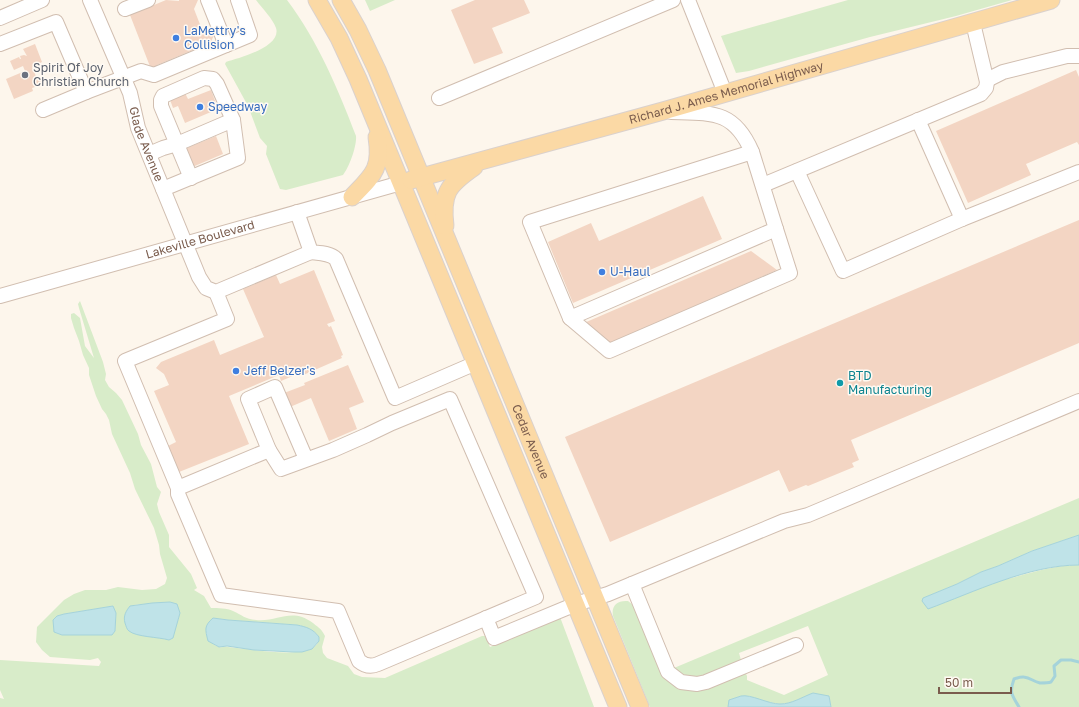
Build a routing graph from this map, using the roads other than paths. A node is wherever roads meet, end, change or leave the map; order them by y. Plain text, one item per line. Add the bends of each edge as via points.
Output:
1 (42, 0) edge
2 (90, 0) edge
3 (148, 0) edge
4 (208, 0) edge
5 (238, 0) edge
6 (317, 0) edge
7 (341, 0) edge
8 (673, 0) edge
9 (688, 0) edge
10 (1051, 0) edge
11 (125, 10) dead end
12 (0, 18) edge
13 (973, 22) junction
14 (0, 44) edge
15 (226, 45) junction
16 (1079, 56) edge
17 (123, 77) junction
18 (987, 80) junction
19 (86, 92) junction
20 (725, 93) junction
21 (439, 98) dead end
22 (43, 110) dead end
23 (663, 111) junction
24 (375, 118) junction
25 (233, 120) junction
26 (918, 120) junction
27 (177, 144) junction
28 (752, 152) junction
29 (149, 154) junction
30 (483, 160) junction
31 (797, 171) junction
32 (1079, 172) edge
33 (421, 177) junction
34 (191, 178) junction
35 (401, 183) junction
36 (763, 185) junction
37 (163, 189) junction
38 (352, 197) junction
39 (297, 212) junction
40 (962, 220) junction
41 (776, 229) junction
42 (447, 240) junction
43 (185, 244) junction
44 (311, 252) junction
45 (216, 292) junction
46 (0, 296) edge
47 (570, 318) junction
48 (476, 363) junction
49 (395, 398) junction
50 (1079, 401) edge
51 (404, 418) junction
52 (269, 450) junction
53 (306, 459) junction
54 (178, 488) junction
55 (632, 584) junction
56 (594, 598) junction
57 (576, 604) junction
58 (486, 618) junction
59 (796, 645) dead end
60 (618, 707) edge
61 (640, 707) edge

1 - 12 street
2 - 17 street, Glade Avenue
3 - 11 street
4 - 15 street
5 - 15 street via 250,35
6 - 24 main road via 351,62
7 - 33 main road, Cedar Avenue via 377,70
8 - 21 street
9 - 20 street
10 - 13 main road, Richard J. Ames Memorial Highway
13 - 18 street
13 - 20 main road, Richard J. Ames Memorial Highway
14 - 19 street via 56,22
15 - 17 street via 154,75 141,70
16 - 18 street via 1067,56 1003,72
17 - 19 street
17 - 29 street, Glade Avenue via 138,128
18 - 26 street via 986,88 981,94
19 - 22 street
20 - 23 main road, Richard J. Ames Memorial Highway
23 - 28 street via 702,112 730,121 739,129
23 - 30 main road, Richard J. Ames Memorial Highway
24 - 35 main road, Cedar Avenue
24 - 38 main road via 380,152 376,170
25 - 27 street
25 - 27 street via 212,78 204,78 172,91 163,96 160,103
25 - 34 street via 238,158
26 - 31 street
26 - 40 street
27 - 29 street
27 - 34 street
28 - 36 street
28 - 47 street via 530,222
29 - 37 street, Glade Avenue
30 - 33 main road, Richard J. Ames Memorial Highway
30 - 42 main road via 454,182 448,190 443,211
31 - 36 street
31 - 40 street via 843,272
32 - 40 street
33 - 35 main road, Richard J. Ames Memorial Highway
33 - 42 main road, Cedar Avenue
34 - 37 street
35 - 38 street, Lakeville Boulevard
35 - 48 main road, Cedar Avenue
36 - 41 street
37 - 43 street, Glade Avenue
38 - 39 street, Lakeville Boulevard
39 - 43 street, Lakeville Boulevard
39 - 44 street
41 - 47 street
41 - 47 street via 790,273 609,351
42 - 56 main road, Cedar Avenue
43 - 45 street, Glade Avenue via 201,282 206,288
43 - 46 street, Lakeville Boulevard
44 - 45 street
44 - 49 street via 329,254 336,259
45 - 54 street via 227,318 125,361
48 - 49 street
48 - 57 main road, Cedar Avenue
49 - 51 street
50 - 55 street via 808,515 784,521
51 - 53 street
51 - 58 street via 450,399 536,597
52 - 53 street via 281,469
52 - 53 street via 248,399 275,387
52 - 54 street
54 - 58 street via 178,494 221,595 338,611 362,664 378,664
55 - 56 street
55 - 59 street via 668,672 681,682 706,682
56 - 57 street
56 - 61 main road, Cedar Avenue
57 - 58 street via 494,638
57 - 60 main road, Cedar Avenue

